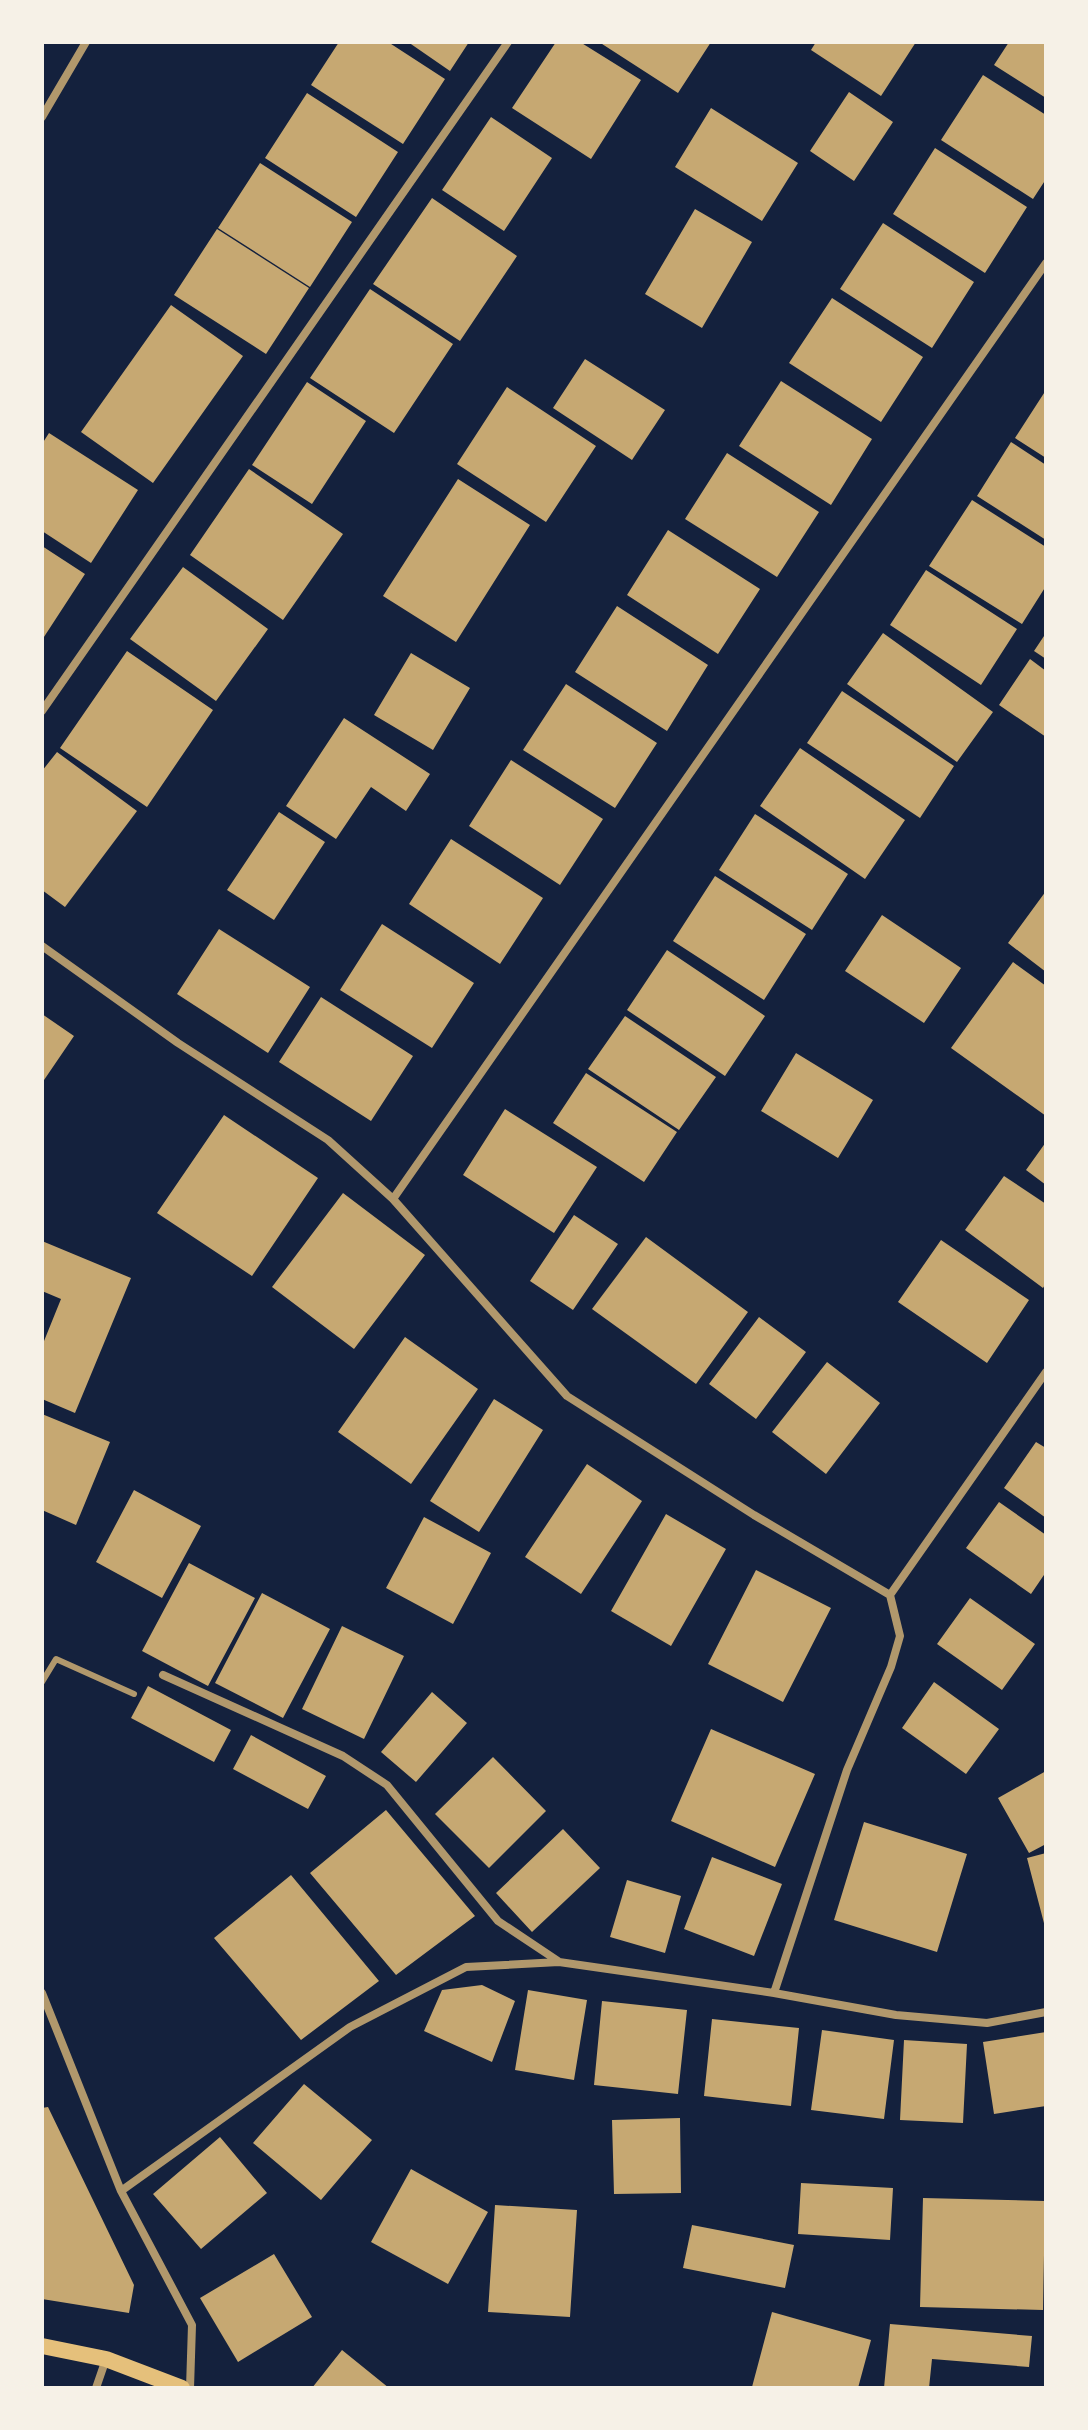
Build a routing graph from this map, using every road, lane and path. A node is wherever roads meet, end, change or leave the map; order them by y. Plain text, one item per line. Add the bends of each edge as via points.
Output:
1 (86, 42) edge
2 (508, 42) edge
3 (42, 117) edge
4 (1046, 263) edge
5 (42, 711) edge
6 (42, 946) edge
7 (393, 1199) junction
8 (1046, 1372) edge
9 (890, 1595) junction
10 (163, 1675) dead end
11 (42, 1682) edge
12 (134, 1694) dead end
13 (559, 1962) junction
14 (42, 1993) edge
15 (774, 1993) junction
16 (1046, 2012) edge
17 (121, 2191) junction
18 (42, 2346) edge
19 (106, 2359) junction
20 (96, 2388) edge
21 (182, 2388) edge
22 (190, 2388) edge

1 - 3 street
2 - 5 street
4 - 7 street
6 - 7 street via 328,1140
7 - 9 street via 567,1396
8 - 9 street
9 - 15 street via 900,1636 891,1667 847,1770
10 - 13 street via 343,1756 387,1785 498,1921
11 - 12 lane via 56,1659
13 - 15 street
13 - 17 street via 466,1967 350,2027
14 - 17 street
15 - 16 street via 896,2015 987,2023
17 - 22 street via 192,2325
18 - 19 main road
19 - 20 street
19 - 21 main road

